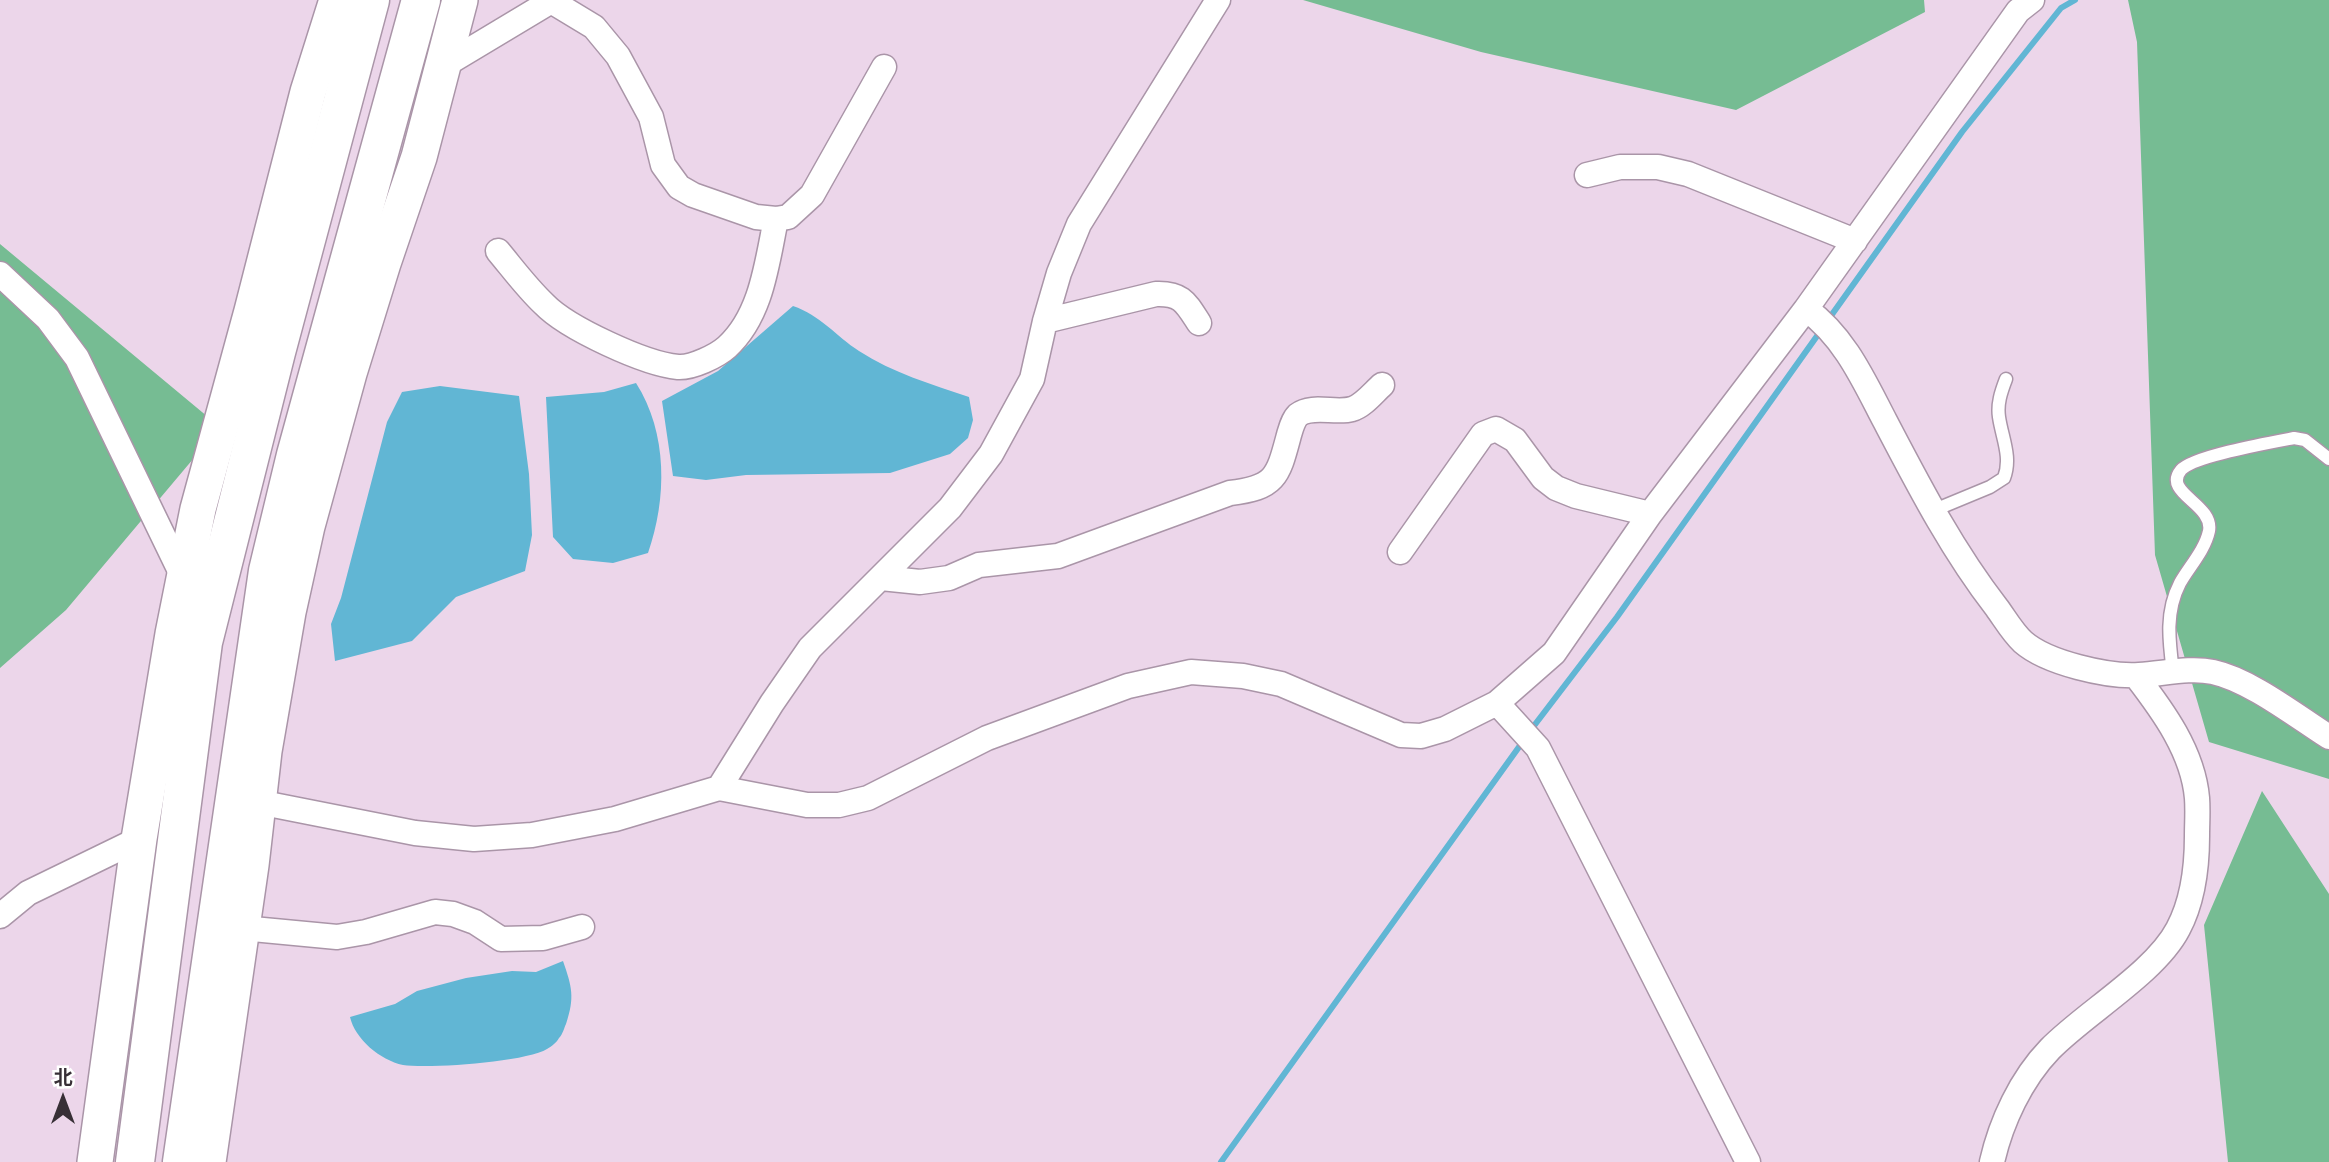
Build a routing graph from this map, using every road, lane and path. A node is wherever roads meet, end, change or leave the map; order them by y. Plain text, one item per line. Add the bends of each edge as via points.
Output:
1 (337, 0) edge
2 (370, 0) edge
3 (421, 0) edge
4 (460, 0) edge
5 (1218, 0) edge
6 (2032, 0) edge
7 (552, 1) edge
8 (443, 66) junction
9 (884, 67) dead end
10 (1587, 175) dead end
11 (776, 219) junction
12 (1855, 241) junction
13 (498, 251) dead end
14 (0, 274) edge
15 (1811, 313) junction
16 (1045, 321) junction
17 (1199, 323) dead end
18 (2006, 379) dead end
19 (1382, 385) dead end
20 (2329, 459) edge
21 (1931, 511) junction
22 (1650, 514) junction
23 (1400, 552) dead end
24 (881, 578) junction
25 (184, 579) junction
26 (2173, 672) junction
27 (2136, 676) junction
28 (1505, 711) junction
29 (2329, 737) edge
30 (719, 788) junction
31 (258, 802) junction
32 (139, 839) junction
33 (0, 916) edge
34 (582, 927) dead end
35 (242, 928) junction
36 (95, 1162) edge
37 (135, 1162) edge
38 (182, 1162) edge
39 (208, 1162) edge
40 (1748, 1162) edge
41 (1992, 1162) edge

1 - 25 street via 308,92 198,509
2 - 37 highway via 203,642
3 - 38 highway via 268,571
4 - 8 street
5 - 16 street via 1079,224
6 - 12 street via 2018,11
7 - 8 street
7 - 11 street via 594,27 618,56 651,117 663,165 679,187 756,217
8 - 31 street via 307,526 288,612
9 - 11 street via 812,195 788,217
10 - 12 street via 1620,167 1658,167 1688,174
11 - 13 street via 761,291 744,325 727,347 681,367 589,336 545,306
12 - 15 street
14 - 25 street via 48,319 78,358
15 - 21 street via 1838,338 1863,378
15 - 22 street
16 - 17 street via 1169,293 1180,298
16 - 24 street via 1032,379 991,454 950,508
18 - 21 lane via 1999,401 2008,460 2004,478
19 - 24 street via 1353,409 1297,416 1273,480 1252,491 1230,493 1058,556 979,565 949,578 920,582
20 - 26 lane via 2305,440 2294,438 2183,467 2177,484 2209,519 2209,530 2179,585 2169,615
21 - 27 street via 2023,642 2053,659
22 - 23 street via 1556,488 1515,440 1496,429 1483,434
22 - 28 street via 1554,653
24 - 30 street via 810,648
25 - 32 street
26 - 27 street
26 - 29 street via 2210,671 2227,676
27 - 41 street via 2175,731 2197,797 2197,858 2188,904 2177,931 2152,961 2050,1049 2026,1077
28 - 30 street via 1421,736 1401,735 1281,684 1191,672 1128,686 987,738 868,798 839,805 807,805
28 - 40 street via 1538,748
30 - 31 street via 615,819 533,835 474,839 415,833
31 - 35 street
32 - 33 street via 27,893
32 - 36 street
34 - 35 street via 542,938 500,939 475,922 435,912 337,937
35 - 39 street

